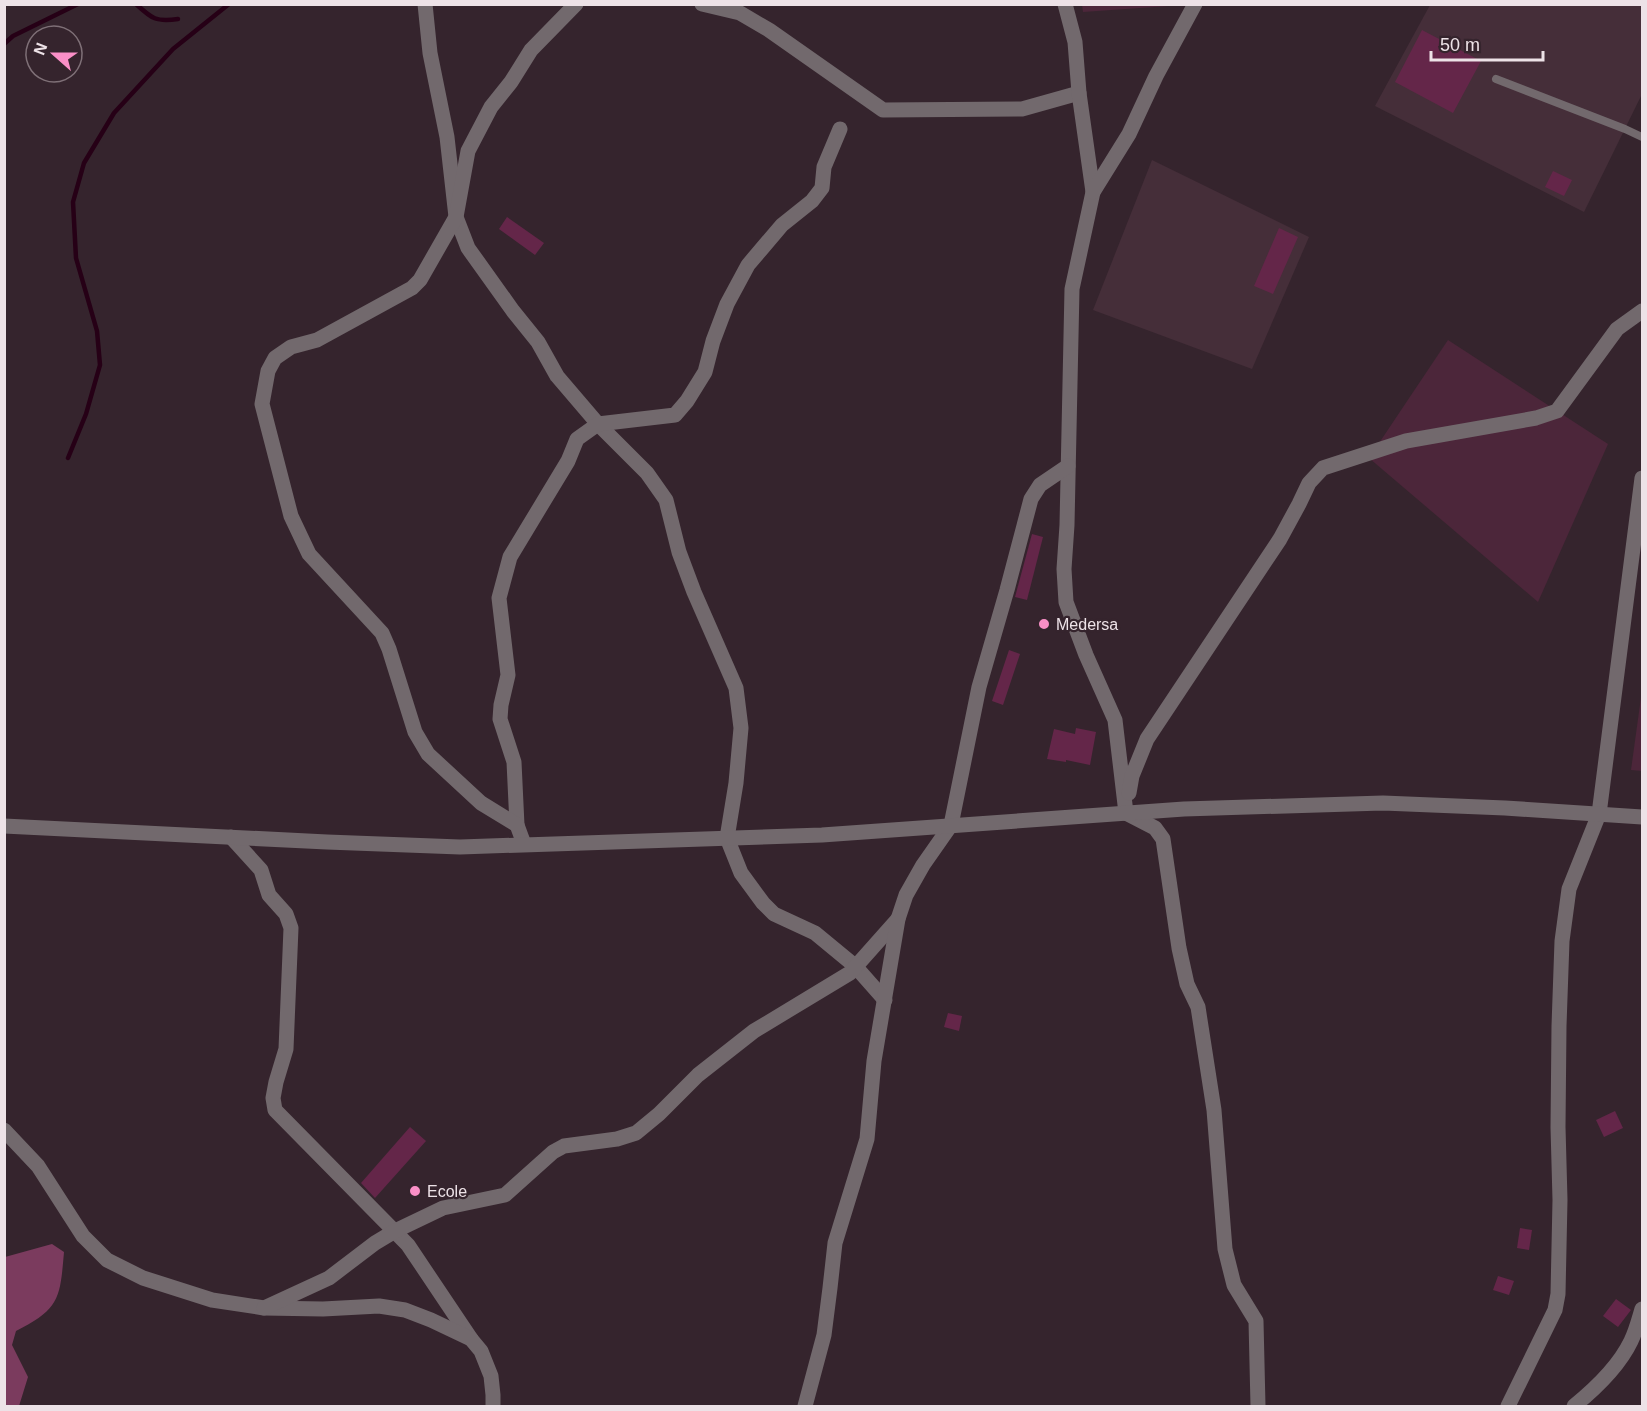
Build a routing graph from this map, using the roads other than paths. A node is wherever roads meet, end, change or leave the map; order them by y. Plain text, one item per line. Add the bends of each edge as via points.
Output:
1 (425, 4) edge
2 (576, 4) edge
3 (702, 4) edge
4 (1065, 4) edge
5 (1195, 4) edge
6 (1496, 79) dead end
7 (1079, 93) junction
8 (840, 129) dead end
9 (1642, 137) edge
10 (1093, 192) junction
11 (456, 217) junction
12 (1642, 311) edge
13 (598, 424) junction
14 (1068, 466) junction
15 (1642, 478) edge
16 (1126, 813) junction
17 (1599, 814) junction
18 (1642, 817) edge
19 (518, 825) junction
20 (951, 825) junction
21 (4, 826) edge
22 (231, 837) junction
23 (727, 838) junction
24 (524, 844) junction
25 (898, 919) junction
26 (855, 966) junction
27 (885, 1000) junction
28 (4, 1130) edge
29 (395, 1231) junction
30 (264, 1308) junction
31 (1642, 1309) edge
32 (471, 1339) junction
33 (493, 1407) edge
34 (805, 1407) edge
35 (1258, 1407) edge
36 (1508, 1407) edge
37 (1574, 1407) edge

1 - 11 street
2 - 11 street via 531,50 491,107 468,151
3 - 7 street via 740,13 883,110 1022,109
4 - 7 street via 1075,42
5 - 10 street via 1129,134
6 - 9 lane
7 - 10 street
8 - 13 street via 824,166 822,188 782,225 748,265 727,304 705,372 675,415
10 - 14 street via 1072,289
11 - 13 street via 468,248 538,342 557,376
11 - 19 street via 412,288 317,340 291,346 275,358 267,371 262,404 291,516 309,554 382,633 415,732 428,754 481,803
12 - 16 street via 1617,329 1557,411 1406,441 1323,468 1309,483 1280,538 1147,739 1132,776
13 - 19 street via 577,439 568,461 510,557 499,598 508,675 500,719 514,762
13 - 23 street via 647,473 666,500 679,552 736,688 741,728
14 - 16 street via 1066,602 1115,720
14 - 20 street via 1041,484 1030,499 979,687
15 - 17 street
16 - 17 street via 1383,803
16 - 20 street
16 - 35 street via 1155,828 1163,839 1179,948 1187,984 1198,1007 1214,1110 1225,1249 1234,1285 1256,1321
17 - 18 street
17 - 36 street via 1569,889 1562,941 1555,1310
19 - 24 street
20 - 23 street
20 - 25 street via 906,895
21 - 22 street
22 - 24 street via 460,847
22 - 29 street via 261,870 269,895 286,915 291,928 286,1049 274,1090 275,1110
23 - 24 street
23 - 26 street via 741,873 763,903 774,914 815,933
25 - 26 street
25 - 27 street
26 - 27 street
26 - 29 street via 850,973 754,1031 698,1075 636,1133 564,1146 505,1195 443,1208
27 - 34 street via 874,1061 867,1139 835,1243 824,1335
28 - 30 street via 38,1166 83,1236 107,1260 143,1278 202,1297
29 - 30 street via 328,1278
29 - 32 street
30 - 32 street via 379,1306 405,1310
31 - 37 street via 1631,1342 1616,1365
32 - 33 street via 481,1351 491,1376

